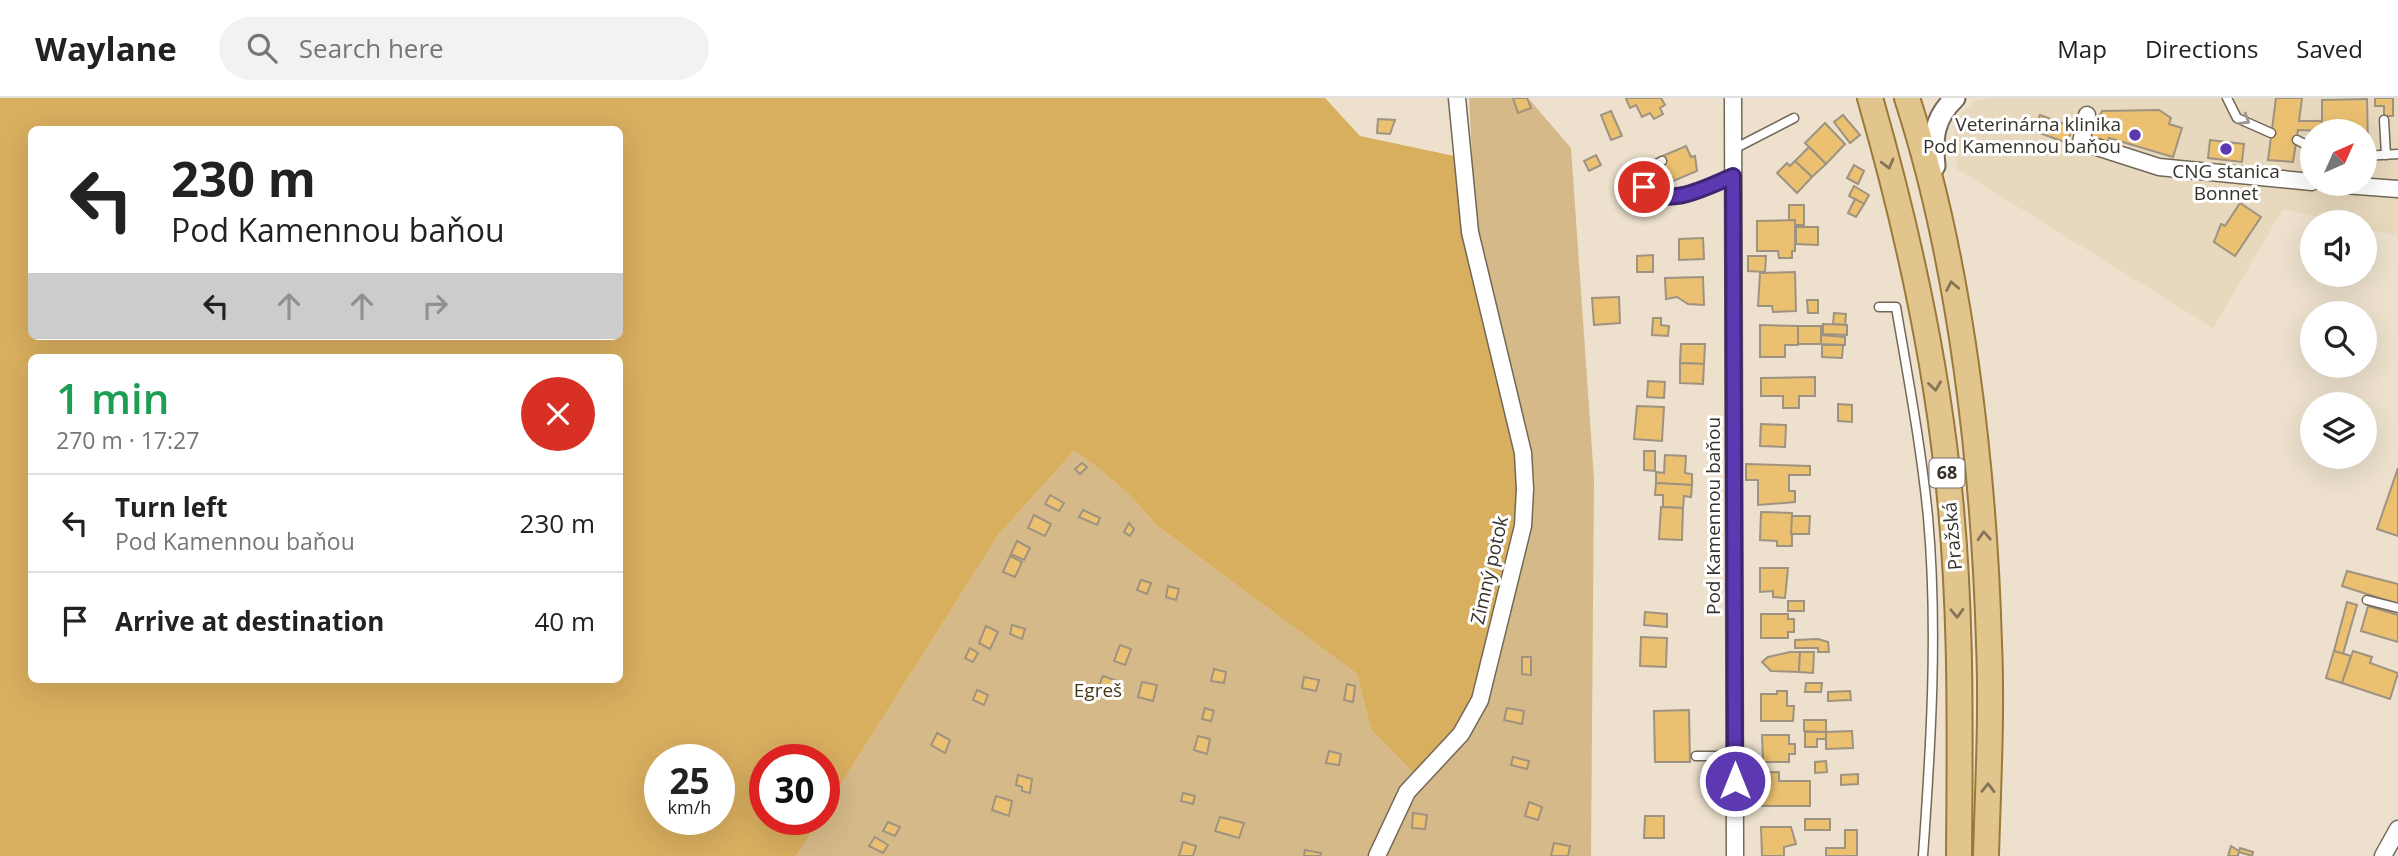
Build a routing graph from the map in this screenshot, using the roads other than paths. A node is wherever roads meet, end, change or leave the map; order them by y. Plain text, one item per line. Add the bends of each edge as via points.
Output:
1 (1457, 98) edge
2 (1733, 98) edge
3 (1870, 98) edge
4 (1907, 98) edge
5 (1955, 98) edge
6 (2227, 98) edge
7 (2087, 115) dead end
8 (1794, 118) dead end
9 (2384, 120) dead end
10 (2271, 133) dead end
11 (2297, 140) dead end
12 (2300, 142) edge
13 (1732, 150) junction
14 (2398, 154) edge
15 (2377, 155) edge
16 (2386, 155) junction
17 (1662, 161) dead end
18 (1733, 176) junction
19 (2300, 181) edge
20 (2377, 187) edge
21 (2398, 189) edge
22 (1942, 233) junction
23 (1879, 307) dead end
24 (2367, 600) dead end
25 (2398, 608) edge
26 (1696, 756) dead end
27 (1735, 756) junction
28 (2398, 829) edge
29 (1377, 856) edge
30 (1735, 856) edge
31 (1923, 856) edge
32 (1959, 856) edge
33 (1986, 856) edge
34 (2384, 856) edge

1 - 29 street, Zimný potok via 1469,232 1523,453 1523,526 1480,701 1461,734 1407,792
2 - 13 street, Pod Kamennou baňou
3 -> 32 main road, Pražská / 68 via 1931,354 1947,471 1956,578
4 - 22 main road, Pražská / 68
5 - 22 street via 1939,118 1933,142
6 -> 10 lane via 2237,118
7 - 19 street via 2081,142 2159,167
8 - 13 lane
9 - 16 lane
11 - 12 lane
13 - 18 street, Pod Kamennou baňou
14 - 16 lane
15 - 16 lane
17 - 18 lane via 1647,169 1643,177 1650,193 1662,196 1681,195
18 - 27 street, Pod Kamennou baňou
20 - 21 street
33 -> 22 main road, Pražská / 68 via 1990,645 1982,512
23 - 31 lane via 1896,307 1928,517 1933,611
24 - 25 lane
26 - 27 lane
27 - 30 street, Pod Kamennou baňou
28 - 34 street

